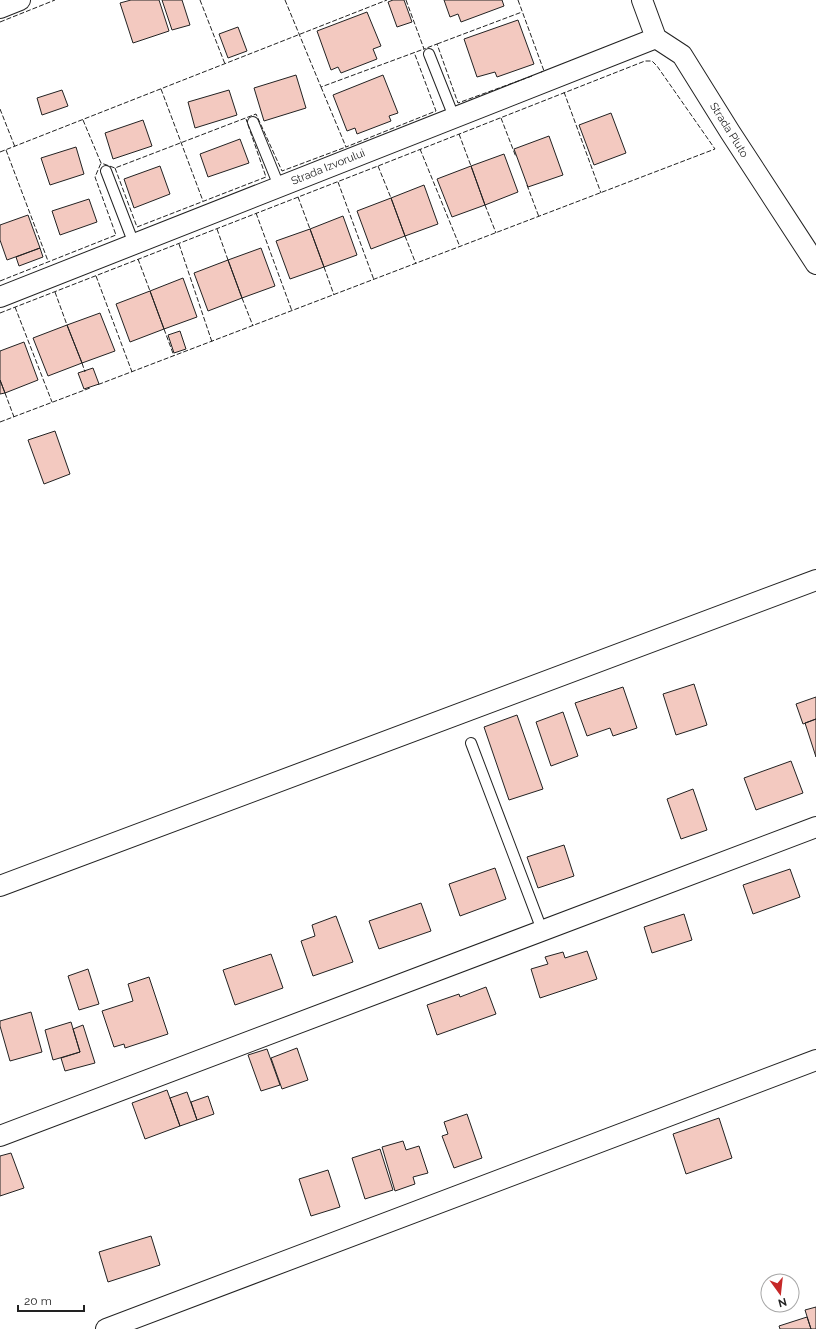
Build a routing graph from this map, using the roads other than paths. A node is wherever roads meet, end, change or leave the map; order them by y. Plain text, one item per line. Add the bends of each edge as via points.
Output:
1 (20, 0) edge
2 (642, 0) edge
3 (0, 8) edge
4 (656, 38) junction
5 (429, 54) dead end
6 (454, 117) junction
7 (253, 122) dead end
8 (106, 171) dead end
9 (279, 186) junction
10 (134, 244) junction
11 (816, 264) edge
12 (0, 297) edge
13 (816, 580) edge
14 (471, 743) dead end
15 (816, 827) edge
16 (0, 886) edge
17 (542, 930) junction
18 (816, 1060) edge
19 (0, 1136) edge
20 (106, 1329) edge

1 - 3 street
2 - 4 street
4 - 6 street, Strada Izvorului
4 - 11 street, Strada Pluto via 682,55
5 - 6 lane
6 - 9 street, Strada Izvorului
7 - 9 lane
8 - 10 lane
9 - 10 street, Strada Izvorului
10 - 12 street, Strada Izvorului
13 - 16 street
14 - 17 lane
15 - 17 street
17 - 19 street
18 - 20 street

